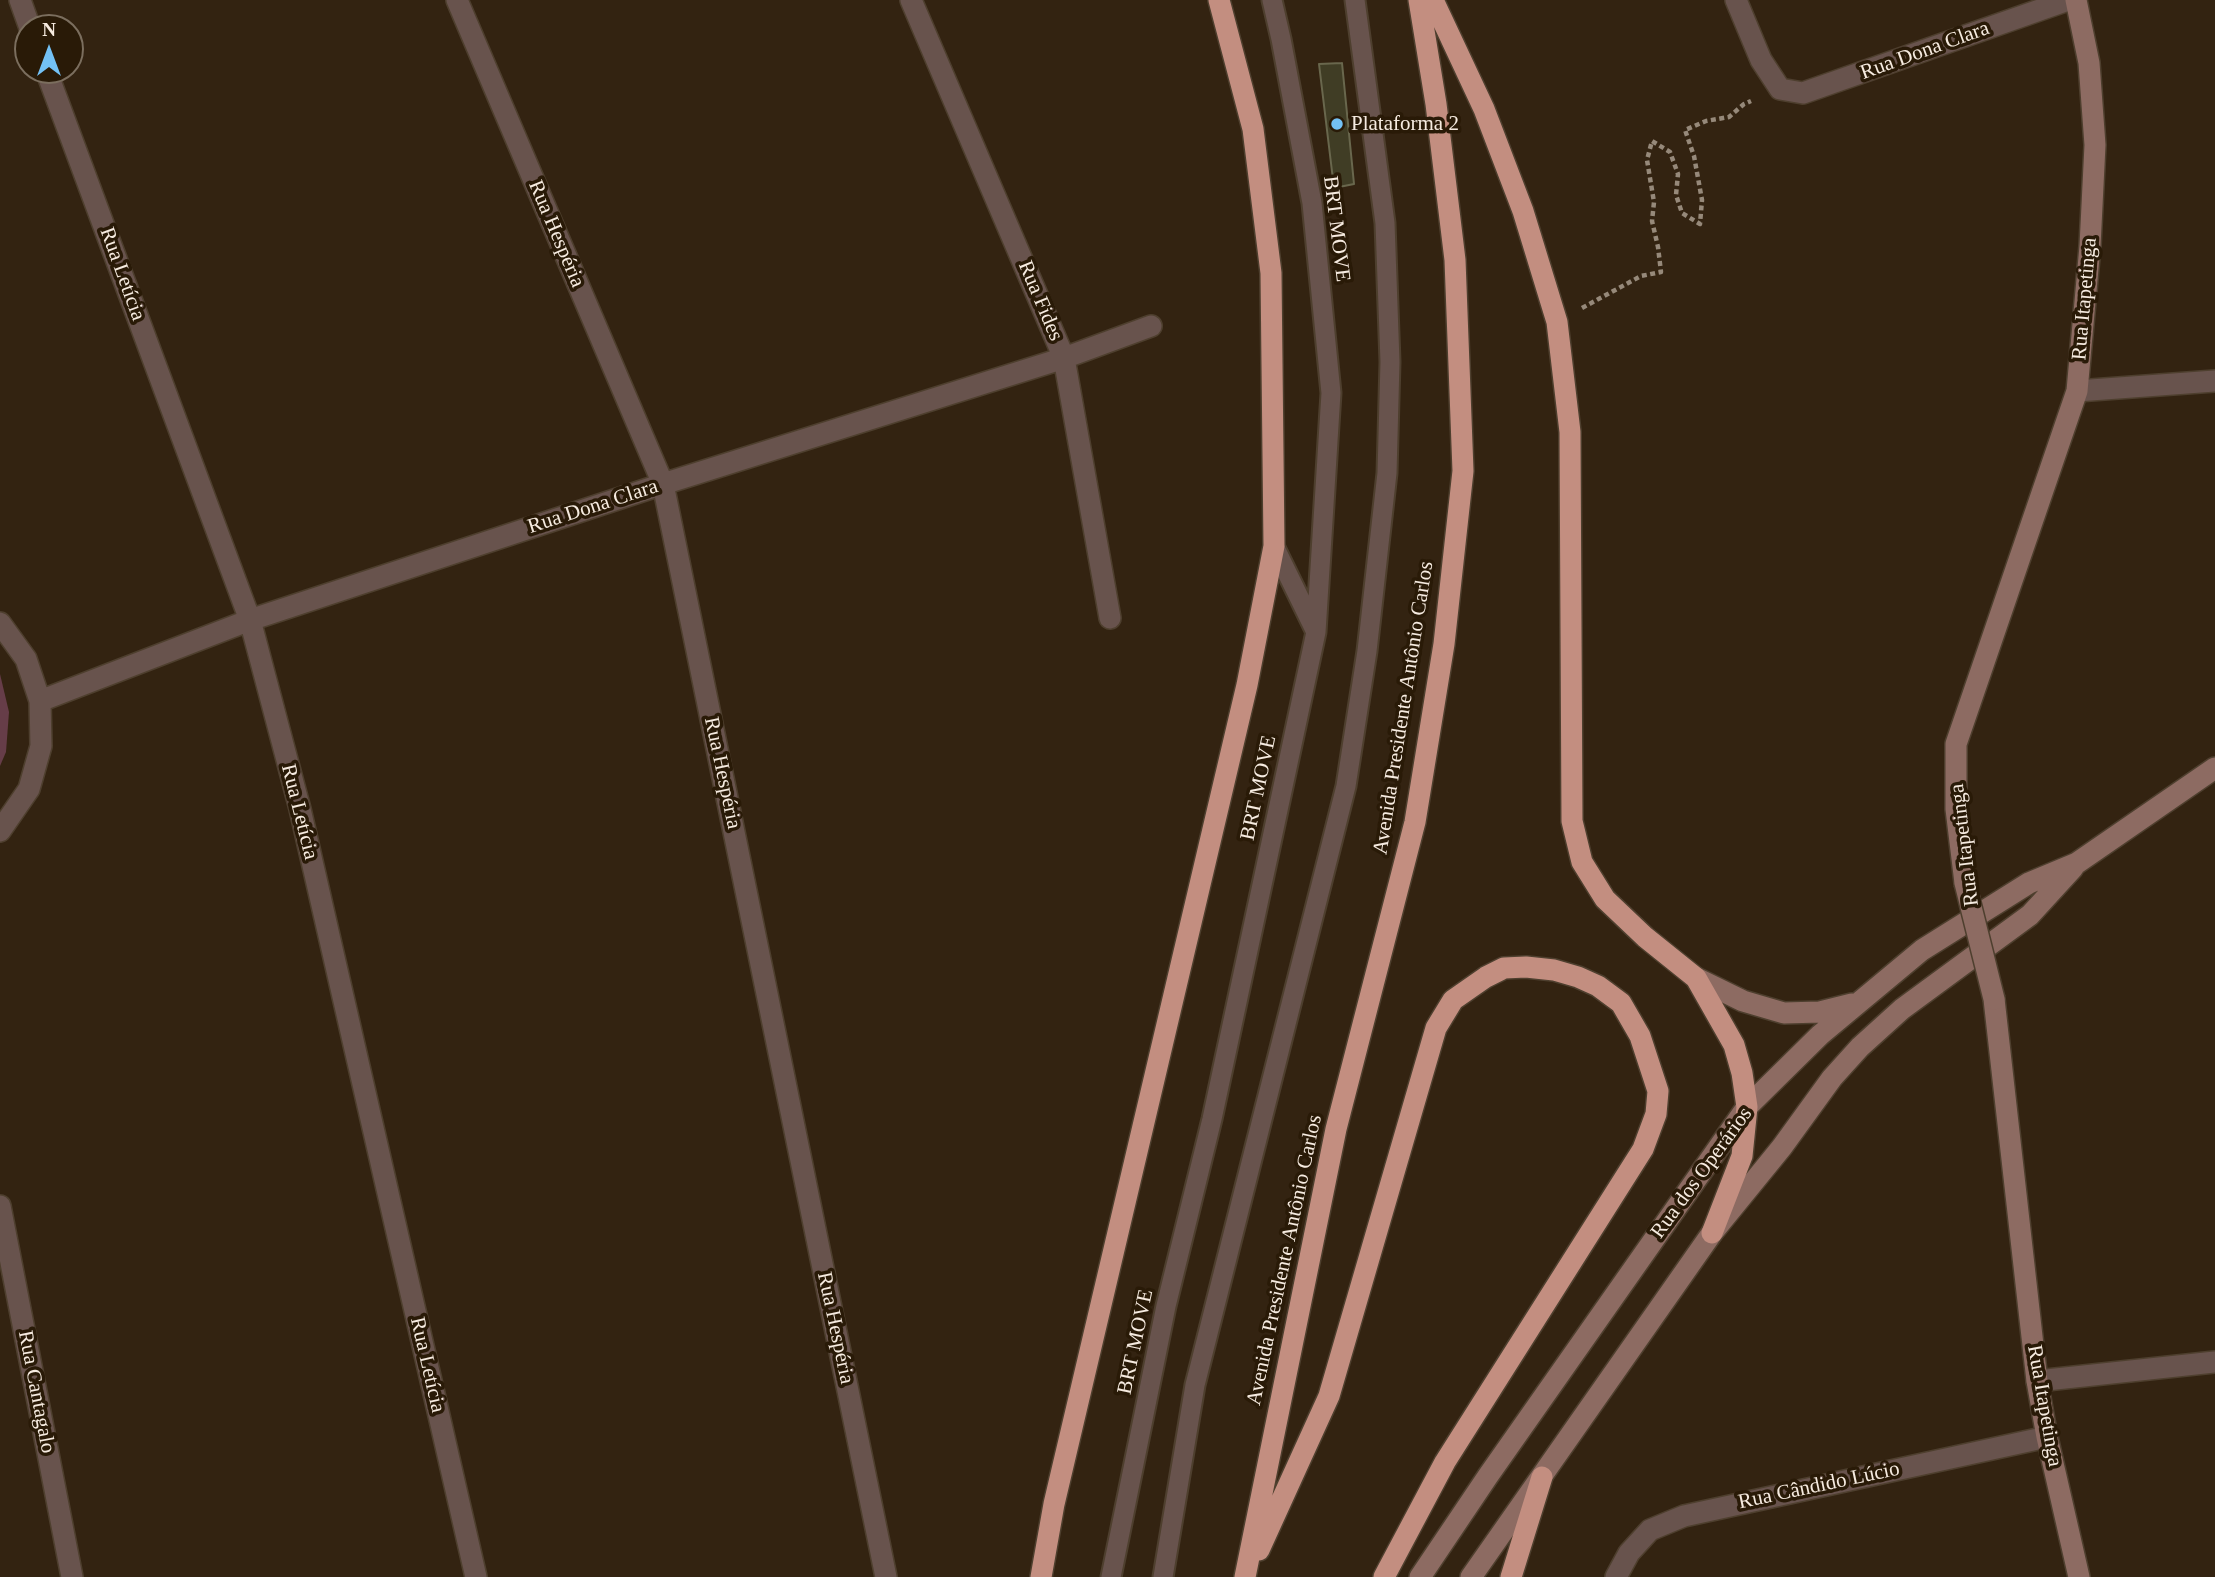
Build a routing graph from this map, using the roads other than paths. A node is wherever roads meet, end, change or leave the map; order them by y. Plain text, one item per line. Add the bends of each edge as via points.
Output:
1 (457, 0) edge
2 (911, 0) edge
3 (1219, 0) edge
4 (1272, 0) edge
5 (1355, 0) edge
6 (1419, 0) edge
7 (1433, 0) edge
8 (1736, 0) edge
9 (2068, 0) edge
10 (2076, 0) edge
11 (51, 84) edge
12 (1151, 326) dead end
13 (1064, 358) junction
14 (2215, 381) edge
15 (2077, 391) junction
16 (663, 484) junction
17 (1274, 546) junction
18 (1110, 618) dead end
19 (250, 620) junction
20 (0, 623) edge
21 (1316, 632) junction
22 (40, 701) junction
23 (2215, 768) edge
24 (0, 831) edge
25 (2077, 863) junction
26 (1696, 978) junction
27 (1857, 1002) junction
28 (1747, 1107) junction
29 (0, 1206) edge
30 (1712, 1233) junction
31 (2215, 1362) edge
32 (2037, 1381) junction
33 (2047, 1437) junction
34 (1542, 1477) junction
35 (72, 1577) edge
36 (476, 1577) edge
37 (886, 1577) edge
38 (1041, 1577) edge
39 (1111, 1577) edge
40 (1163, 1577) edge
41 (1246, 1577) edge
42 (1384, 1577) edge
43 (1420, 1577) edge
44 (1471, 1577) edge
45 (1511, 1577) edge
46 (1616, 1577) edge
47 (2079, 1577) edge

1 - 16 street, Rua Hespéria
2 - 13 street, Rua Fides
3 - 17 highway via 1252,129 1271,273
4 - 21 lane, BRT MOVE via 1312,203 1331,393
5 - 40 lane via 1385,223 1390,362 1387,473 1367,651 1346,786 1195,1385
6 - 41 highway, Avenida Presidente Antônio Carlos via 1455,260 1463,471 1447,617 1415,822 1336,1129
7 - 26 highway via 1514,186 1557,322 1570,432 1572,821 1582,862 1605,899
8 - 9 street, Rua Dona Clara via 1761,60 1780,89 1803,93
10 - 15 street, Rua Itapetinga via 2089,63 2095,145
11 - 19 street, Rua Letícia
12 - 13 street, Rua Dona Clara
13 - 16 street, Rua Dona Clara
13 - 18 street, Rua Fides
14 - 15 street
15 - 32 street, Rua Itapetinga, bridge via 1956,744 1956,809 1965,883 1994,999
16 - 19 street, Rua Dona Clara
16 - 37 street, Rua Hespéria
17 - 21 lane
17 - 38 highway via 1247,685 1054,1504
19 - 22 street, Rua Dona Clara
19 - 36 street, Rua Letícia via 300,809
20 - 22 street via 26,659
21 - 39 lane, BRT MOVE via 1212,1119 1166,1306
22 - 24 street via 41,746 29,789
23 - 25 street, Rua dos Operários
25 - 27 street, Rua dos Operários via 2029,883 1943,936
25 - 30 street, Rua dos Operários via 2030,915 1902,1009 1860,1047
26 - 27 street via 1743,1001 1784,1013 1820,1012
26 - 28 highway via 1734,1045
27 - 28 street, Rua dos Operários
28 - 30 highway via 1742,1156
28 - 43 street, Rua dos Operários
29 - 35 street, Rua Cantagalo
30 - 34 street, Rua dos Operários
31 - 32 street
32 - 33 street, Rua Itapetinga
33 - 46 street, Rua Cândido Lúcio via 1684,1516 1650,1530 1629,1553
33 - 47 street, Rua Itapetinga
34 - 44 street, Rua dos Operários
34 - 45 highway
41 - 42 highway via 1329,1396 1436,1028 1453,1000 1504,968 1553,970 1578,977 1621,1003 1653,1070 1657,1114 1643,1149 1445,1462

